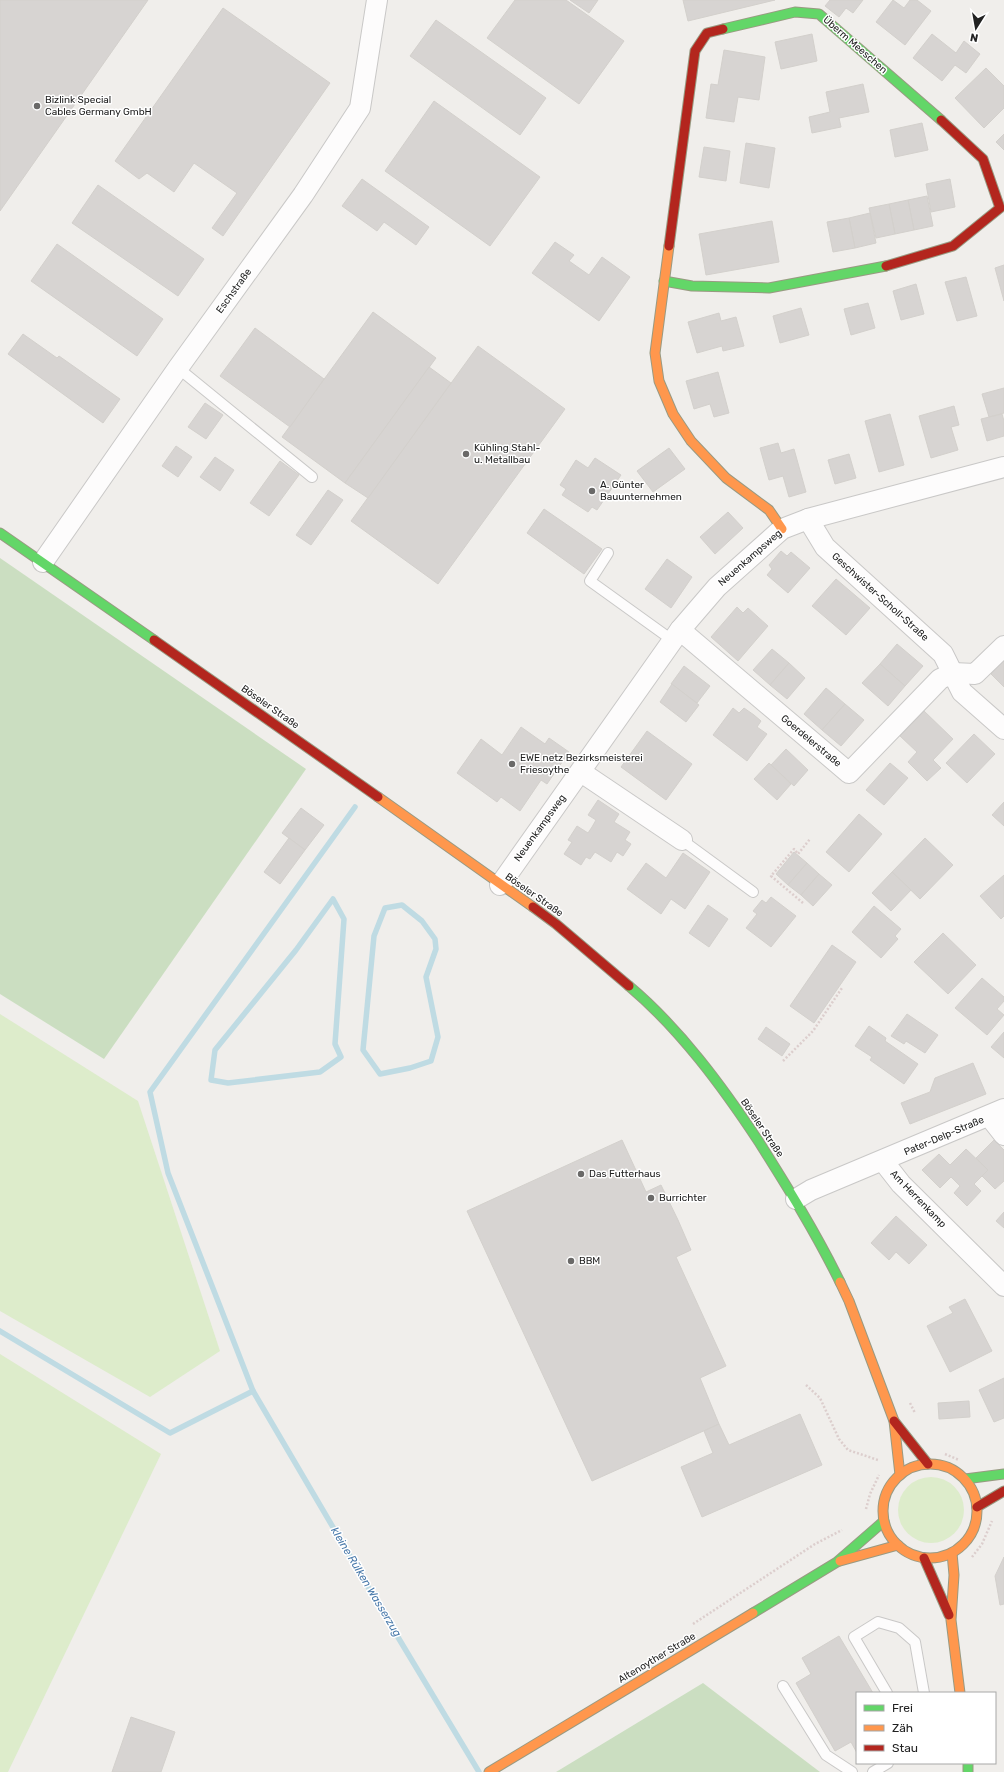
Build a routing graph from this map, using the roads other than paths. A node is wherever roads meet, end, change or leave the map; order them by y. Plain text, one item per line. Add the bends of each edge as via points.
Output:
1 (377, 0) edge
2 (1002, 209) edge
3 (664, 281) junction
4 (178, 368) junction
5 (1004, 467) edge
6 (312, 477) dead end
7 (808, 519) junction
8 (782, 529) junction
9 (0, 533) edge
10 (608, 553) dead end
11 (43, 562) junction
12 (676, 635) junction
13 (1004, 646) edge
14 (953, 673) junction
15 (1004, 729) edge
16 (581, 772) junction
17 (682, 840) joint
18 (500, 885) junction
19 (753, 892) dead end
20 (996, 1113) edge
21 (1004, 1135) edge
22 (883, 1161) junction
23 (796, 1199) junction
24 (1004, 1286) edge
25 (894, 1421) junction
26 (928, 1464) junction
27 (1004, 1474) edge
28 (900, 1475) junction
29 (965, 1479) junction
30 (1004, 1491) edge
31 (977, 1507) junction
32 (884, 1521) junction
33 (898, 1545) junction
34 (952, 1553) junction
35 (924, 1558) junction
36 (837, 1562) junction
37 (951, 1620) junction
38 (783, 1686) dead end
39 (886, 1692) edge
40 (924, 1692) edge
41 (960, 1692) edge
42 (886, 1764) edge
43 (492, 1770) edge
44 (852, 1772) edge
45 (873, 1772) edge

1 - 4 street, Eschstraße via 360,108 303,195
2 - 3 main road, Überm Meeschen via 954,246 876,269 769,288 692,286
2 - 3 main road, Überm Meeschen via 983,159 955,132 819,14 794,12 707,33 695,51
3 - 8 main road, Überm Meeschen via 655,353 659,381 673,414 692,441 726,478 769,510
4 - 6 lane
4 - 11 street, Eschstraße
5 - 7 street, Neuenkampsweg
7 - 8 street, Neuenkampsweg
7 - 14 street, Geschwister-Scholl-Straße via 826,547 943,654
8 - 12 street, Neuenkampsweg via 717,587
9 - 11 main road, Böseler Straße
10 - 12 lane via 590,581
11 - 18 main road, Böseler Straße
12 - 14 street, Goerdelerstraße via 848,773 940,679
12 - 16 street, Neuenkampsweg
13 - 14 street via 975,674
14 - 15 street, Geschwister-Scholl-Straße via 962,692
16 - 17 street
16 - 18 street, Neuenkampsweg
17 - 19 lane
18 - 23 main road, Böseler Straße via 556,924 641,996 687,1045 732,1102
20 - 21 street
20 - 22 street, Pater-Delp-Straße
22 - 23 street, Am Herrenkamp via 811,1190
22 - 24 street, Am Herrenkamp via 901,1184
23 - 25 main road, Böseler Straße via 849,1301
25 - 26 main road, Böseler Straße
25 - 28 main road, Böseler Straße
26 - 28 main road via 913,1467
26 - 29 main road via 942,1465
27 - 29 main road
28 - 32 main road via 885,1495
29 - 31 main road via 973,1492
30 - 31 main road
31 - 34 main road via 976,1521 971,1534 963,1545
32 - 33 main road via 889,1534
32 - 36 main road, Altenoyther Straße
33 - 35 main road via 910,1554
33 - 36 main road, Altenoyther Straße
34 - 35 main road
34 - 37 main road via 954,1575
35 - 37 main road
36 - 43 main road, Altenoyther Straße
37 - 41 main road
38 - 44 lane via 826,1755
39 - 40 lane via 854,1637 878,1622 899,1628 915,1642
42 - 45 lane

